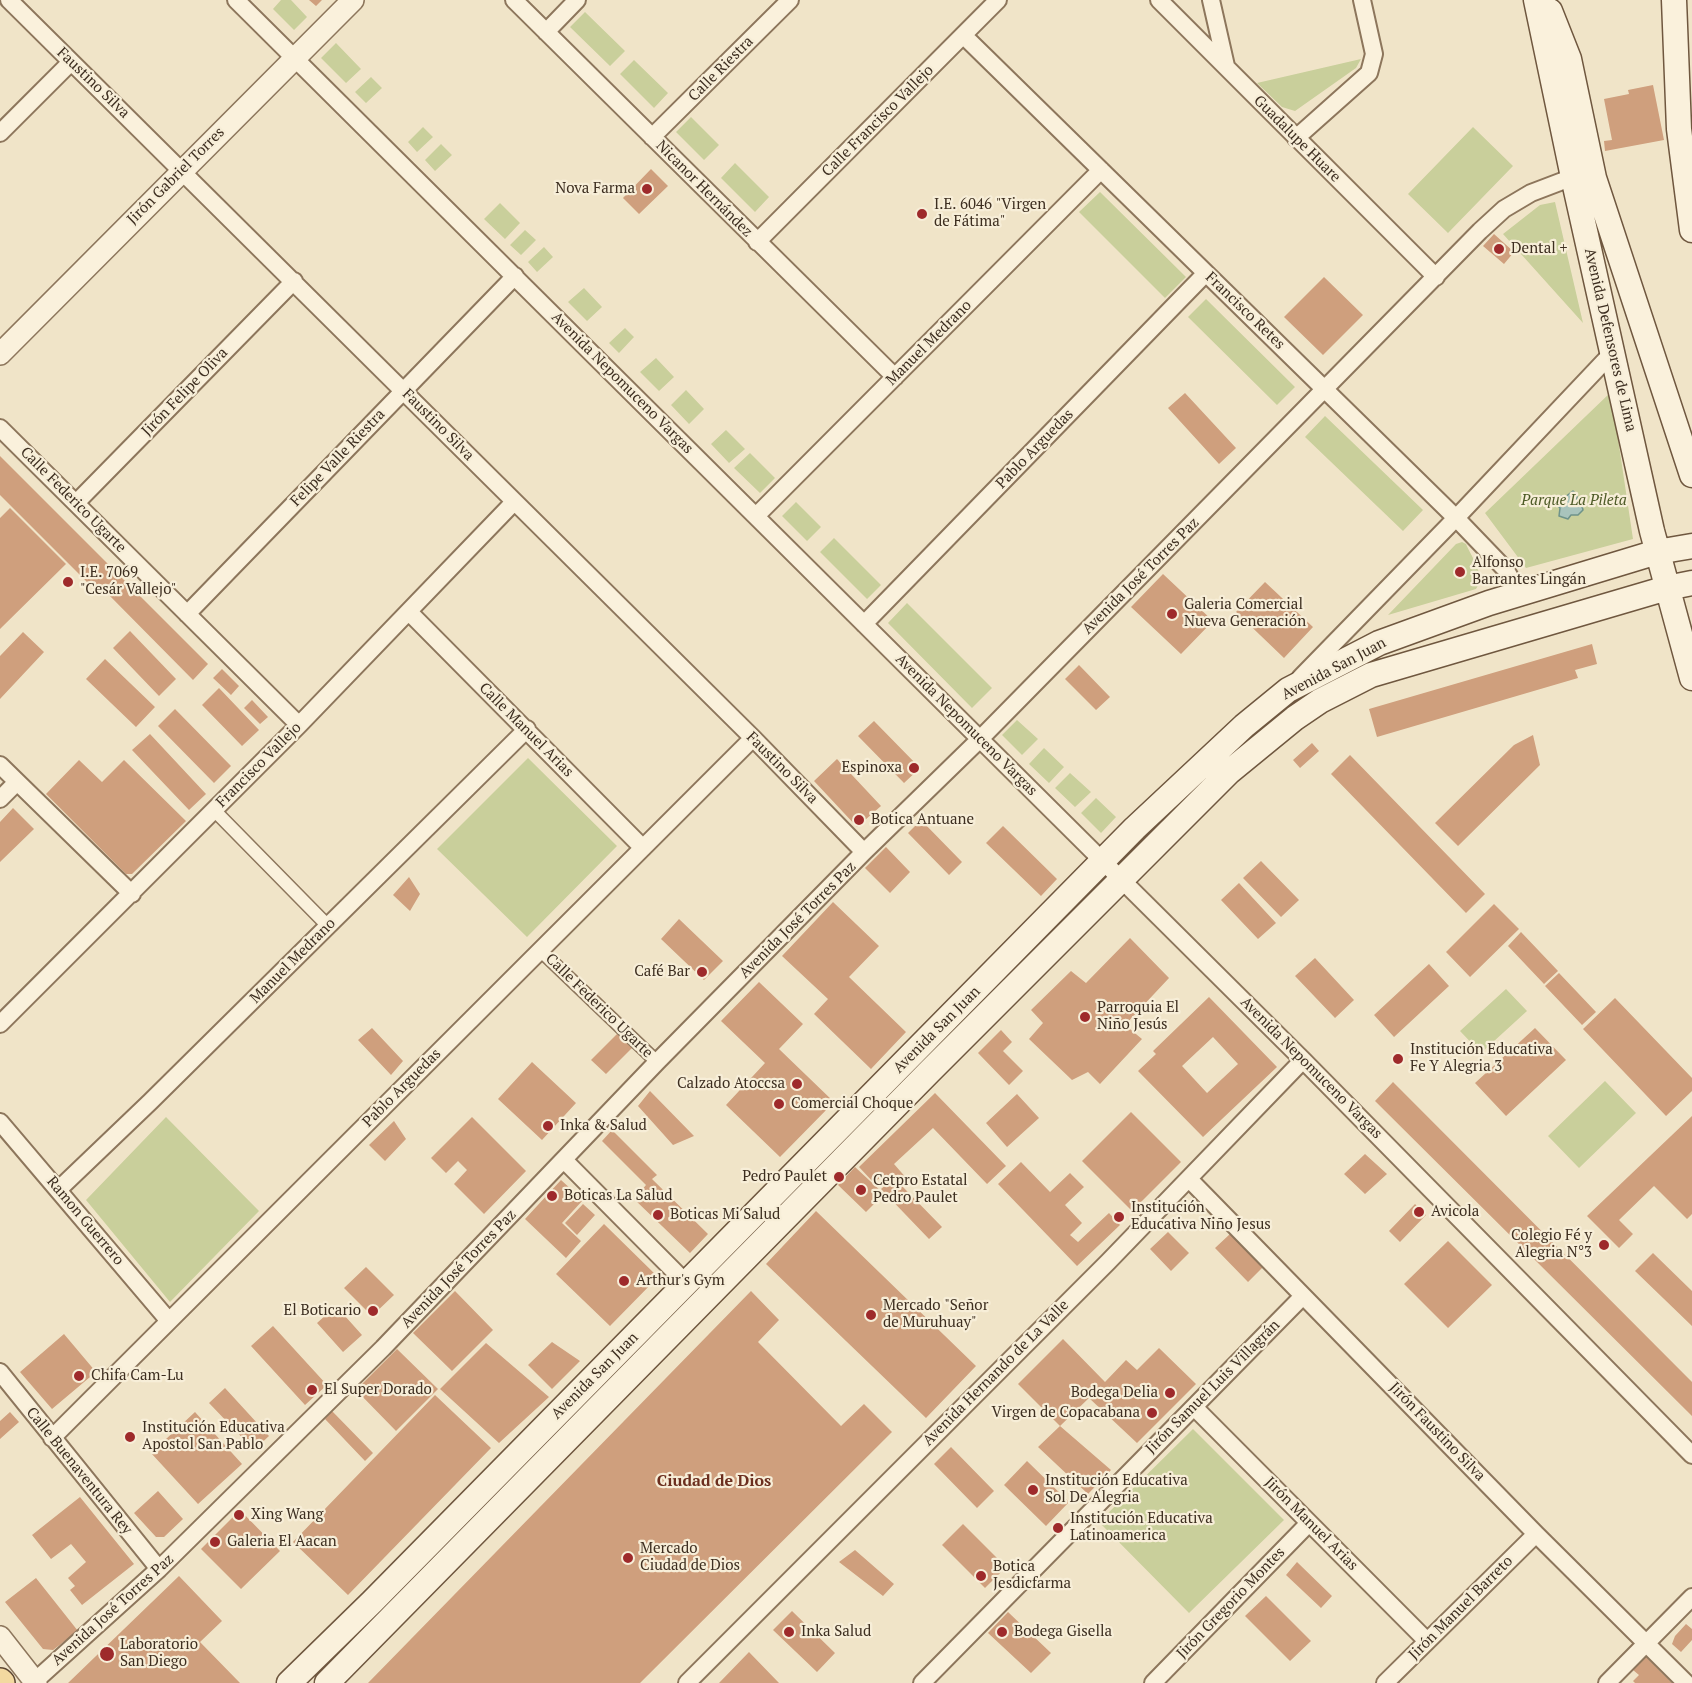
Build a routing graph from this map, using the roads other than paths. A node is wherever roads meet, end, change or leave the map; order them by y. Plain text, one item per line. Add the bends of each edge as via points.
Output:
1 (9, 0) edge
2 (236, 0) edge
3 (353, 0) edge
4 (514, 0) edge
5 (577, 0) edge
6 (790, 0) edge
7 (998, 0) edge
8 (1159, 0) edge
9 (1211, 0) edge
10 (1362, 0) edge
11 (1536, 0) edge
12 (1545, 0) edge
13 (1675, 0) edge
14 (546, 32) junction
15 (963, 35) junction
16 (295, 58) junction
17 (71, 62) junction
18 (1226, 67) junction
19 (1692, 73) edge
20 (0, 133) edge
21 (652, 137) junction
22 (1296, 138) junction
23 (182, 170) junction
24 (1101, 170) junction
25 (1573, 177) junction
26 (1692, 230) edge
27 (757, 242) junction
28 (1206, 273) junction
29 (514, 276) junction
30 (1436, 277) junction
31 (294, 281) junction
32 (1613, 352) junction
33 (0, 354) edge
34 (895, 377) junction
35 (1325, 389) junction
36 (403, 391) junction
37 (0, 428) edge
38 (1692, 475) edge
39 (514, 502) junction
40 (76, 503) junction
41 (756, 516) junction
42 (1456, 518) junction
43 (1692, 546) edge
44 (1657, 552) junction
45 (1692, 583) edge
46 (1667, 588) junction
47 (1519, 594) junction
48 (409, 612) junction
49 (187, 614) junction
50 (864, 624) junction
51 (1692, 678) edge
52 (1288, 690) junction
53 (299, 725) junction
54 (527, 729) junction
55 (753, 738) junction
56 (980, 739) junction
57 (0, 765) edge
58 (17, 782) junction
59 (0, 799) edge
60 (214, 810) junction
61 (643, 848) junction
62 (864, 852) junction
63 (1103, 862) junction
64 (1122, 880) junction
65 (132, 894) junction
66 (328, 926) junction
67 (540, 950) junction
68 (0, 1024) edge
69 (1303, 1060) junction
70 (657, 1062) junction
71 (0, 1122) edge
72 (564, 1160) junction
73 (1189, 1179) junction
74 (58, 1190) junction
75 (686, 1283) junction
76 (1303, 1296) junction
77 (169, 1321) junction
78 (0, 1372) edge
79 (1194, 1407) junction
80 (52, 1438) junction
81 (1692, 1455) edge
82 (1309, 1522) junction
83 (1536, 1534) junction
84 (159, 1569) junction
85 (1692, 1597) edge
86 (0, 1637) edge
87 (1427, 1641) junction
88 (1646, 1643) junction
89 (36, 1682) edge
90 (289, 1683) edge
91 (327, 1683) edge
92 (687, 1683) edge
93 (922, 1683) edge
94 (1153, 1683) edge
95 (1385, 1683) edge
96 (1607, 1683) edge
97 (1686, 1683) edge

1 - 17 street, Faustino Silva
2 - 16 street, Avenida Nepomuceno Vargas
3 - 16 street, Jirón Gabriel Torres
4 - 14 street, Nicanor Hernández
5 - 14 street
6 - 21 street, Calle Riestra
7 - 15 street, Calle Francisco Vallejo
8 - 18 street, Guadalupe Huare
9 - 18 street
10 - 22 street via 1374,54 1369,73
11 - 25 main road, Avenida Defensores de Lima
12 - 38 main road via 1569,59 1594,178
13 - 19 main road
13 - 26 main road via 1679,129
14 - 21 street, Nicanor Hernández
15 - 24 street, Francisco Retes
15 - 27 street, Calle Francisco Vallejo
16 - 23 street, Jirón Gabriel Torres
16 - 29 street, Avenida Nepomuceno Vargas
17 - 20 street
17 - 23 street, Faustino Silva
18 - 22 street, Guadalupe Huare
21 - 27 street, Nicanor Hernández
22 - 30 street, Guadalupe Huare
23 - 31 street, Faustino Silva
23 - 33 street, Jirón Gabriel Torres
24 - 28 street, Francisco Retes
24 - 34 street, Manuel Medrano
25 - 30 street, Avenida José Torres Paz via 1531,193 1504,209
25 - 32 main road, Avenida Defensores de Lima
27 - 34 street, Nicanor Hernández
28 - 35 street, Francisco Retes
28 - 50 street, Pablo Arguedas
29 - 36 street, Felipe Valle Riestra
29 - 41 street, Avenida Nepomuceno Vargas
30 - 35 street, Avenida José Torres Paz
31 - 36 street, Faustino Silva
31 - 40 street, Jirón Felipe Oliva
32 - 42 street
32 - 44 main road, Avenida Defensores de Lima
34 - 41 street, Manuel Medrano
35 - 42 street, Francisco Retes
35 - 56 street, Avenida José Torres Paz
36 - 39 street, Faustino Silva
36 - 49 street, Felipe Valle Riestra
37 - 40 street, Calle Federico Ugarte
39 - 48 street, Francisco Vallejo
39 - 55 street, Faustino Silva
40 - 49 street, Calle Federico Ugarte
41 - 50 street, Avenida Nepomuceno Vargas
42 - 47 street, Francisco Retes via 1506,570
42 - 52 street
43 - 44 main road, Avenida San Juan
44 - 46 main road, Avenida Defensores de Lima
44 - 47 main road, Avenida San Juan
45 - 46 main road, Avenida San Juan
46 - 51 main road, Avenida Defensores de Lima
46 - 64 main road, Avenida San Juan via 1371,675 1320,701 1249,753
47 - 52 main road, Avenida San Juan via 1379,643
48 - 53 street, Francisco Vallejo
48 - 54 street, Calle Manuel Arias
49 - 53 street, Calle Federico Ugarte
50 - 56 street, Avenida Nepomuceno Vargas
52 - 63 main road, Avenida San Juan via 1244,726
53 - 60 street, Francisco Vallejo
54 - 61 street, Calle Manuel Arias
54 - 66 street, Manuel Medrano
55 - 61 street, Pablo Arguedas
55 - 62 street, Faustino Silva
56 - 62 street, Avenida José Torres Paz
56 - 63 street, Avenida Nepomuceno Vargas
57 - 58 street
58 - 59 street
58 - 65 street
60 - 65 street, Francisco Vallejo
60 - 66 street
61 - 67 street, Pablo Arguedas
62 - 70 street, Avenida José Torres Paz
63 - 64 street, Avenida Nepomuceno Vargas
63 - 75 main road, Avenida San Juan
64 - 69 street, Avenida Nepomuceno Vargas
64 - 91 main road, Avenida San Juan
65 - 68 street, Francisco Vallejo
66 - 74 street, Manuel Medrano
67 - 70 street, Calle Federico Ugarte
67 - 77 street, Pablo Arguedas
69 - 73 street, Avenida Hernando de La Valle
69 - 81 street, Avenida Nepomuceno Vargas
70 - 72 street, Avenida José Torres Paz
71 - 74 street, Ramon Guerrero
72 - 75 street
72 - 84 street, Avenida José Torres Paz via 383,1348
73 - 76 street, Jirón Faustino Silva
73 - 92 street, Avenida Hernando de La Valle
74 - 77 street, Ramon Guerrero
75 - 90 main road, Avenida San Juan
76 - 79 street, Jirón Samuel Luis Villagrán
76 - 83 street, Jirón Faustino Silva
77 - 80 street, Pablo Arguedas
78 - 80 street, Calle Buenaventura Rey
79 - 82 street, Jirón Manuel Arias
79 - 93 street, Jirón Samuel Luis Villagrán
80 - 84 street, Calle Buenaventura Rey
82 - 87 street, Jirón Manuel Arias
82 - 94 street, Jirón Gregorio Montes
83 - 87 street, Jirón Manuel Barreto
83 - 88 street, Jirón Faustino Silva
84 - 89 street, Avenida José Torres Paz
85 - 88 street
86 - 89 street
87 - 95 street, Jirón Manuel Barreto
88 - 96 street
88 - 97 street, Jirón Faustino Silva

